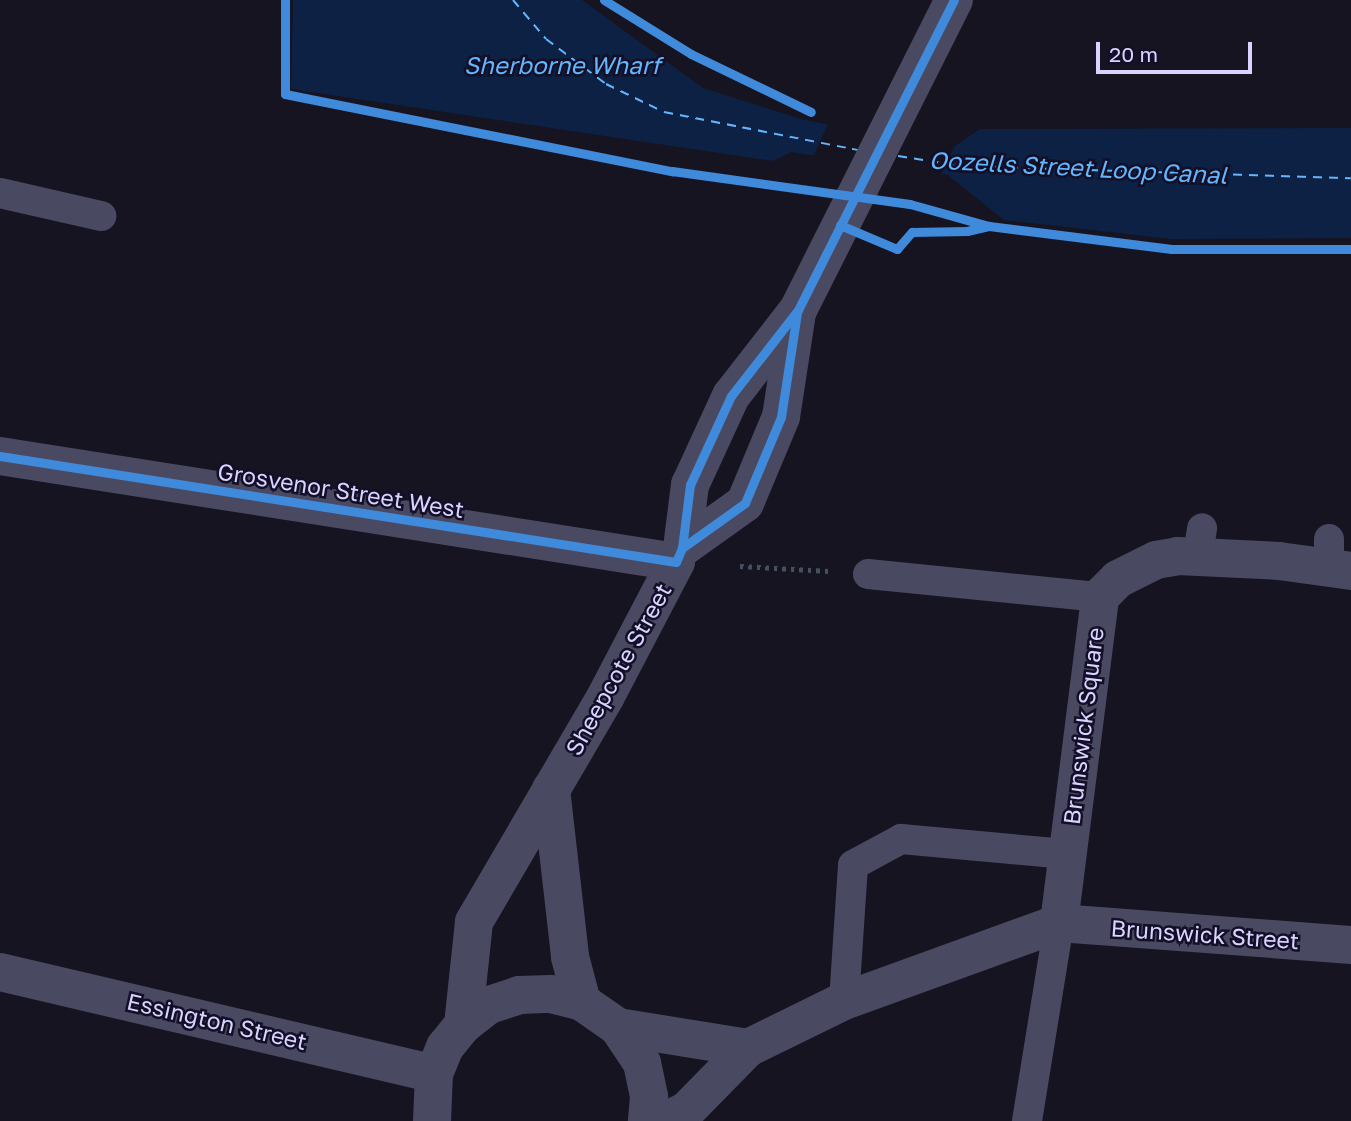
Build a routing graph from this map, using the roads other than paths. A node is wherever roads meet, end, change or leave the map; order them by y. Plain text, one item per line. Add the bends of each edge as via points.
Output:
1 (954, 0) edge
2 (0, 193) edge
3 (101, 216) dead end
4 (798, 310) junction
5 (0, 456) edge
6 (679, 555) junction
7 (1336, 559) edge
8 (868, 574) road end
9 (1100, 597) junction
10 (551, 789) junction
11 (1066, 854) junction
12 (1059, 923) junction
13 (1351, 945) edge
14 (0, 972) edge
15 (844, 1001) junction
16 (582, 1002) junction
17 (463, 1025) junction
18 (618, 1027) junction
19 (748, 1048) junction
20 (434, 1074) junction
21 (431, 1120) edge
22 (647, 1121) edge
23 (666, 1121) edge
24 (1027, 1121) edge

1 - 4 street, Sheepcote Street
2 - 3 lane
4 - 6 street, Sheepcote Street via 731,396 690,485
4 - 6 street, Sheepcote Street via 781,417 745,503
5 - 6 street, Grosvenor Street West
6 - 10 street, Sheepcote Street
7 - 9 street via 1200,541 1118,579
8 - 9 lane
9 - 11 street, Brunswick Square
10 - 16 street via 570,957
10 - 17 street, Sheepcote Street via 474,922
11 - 12 street, Brunswick Square
11 - 15 lane, Brunswick Square via 901,839 852,865
12 - 13 street, Brunswick Street
12 - 15 street
12 - 24 lane
14 - 20 street, Essington Street
15 - 19 street
16 - 17 street via 551,994 519,995 489,1005
16 - 18 street
17 - 20 street via 445,1047
18 - 19 street
18 - 22 street via 642,1063 649,1097
19 - 23 street via 686,1111
20 - 21 street

